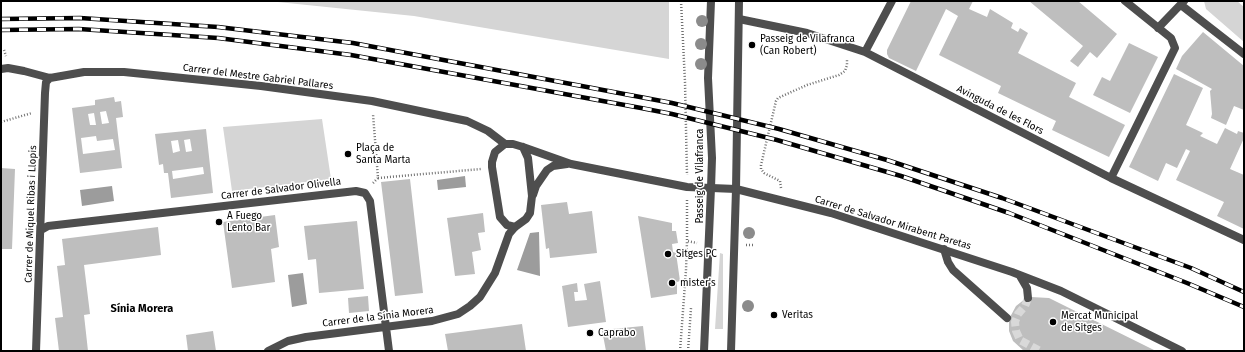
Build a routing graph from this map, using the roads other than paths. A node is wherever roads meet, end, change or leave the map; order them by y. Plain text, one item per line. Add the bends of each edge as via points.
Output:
1 (711, 1) edge
2 (739, 1) edge
3 (892, 1) edge
4 (1125, 1) edge
5 (1183, 3) edge
6 (739, 20) junction
7 (1158, 28) junction
8 (866, 52) junction
9 (1244, 54) edge
10 (1, 69) edge
11 (50, 78) junction
12 (505, 144) junction
13 (524, 147) junction
14 (571, 164) junction
15 (1111, 178) junction
16 (711, 188) junction
17 (736, 190) junction
18 (532, 196) junction
19 (515, 227) junction
20 (41, 230) junction
21 (1244, 240) edge
22 (944, 249) junction
23 (1020, 276) junction
24 (1028, 298) dead end
25 (1006, 318) dead end
26 (386, 328) junction
27 (36, 351) edge
28 (268, 351) edge
29 (388, 351) edge
30 (704, 351) edge
31 (730, 351) edge
32 (1182, 351) edge

1 - 16 street, Passeig de Vilafranca via 708,85
2 - 6 street
3 - 8 street
4 - 7 street
5 - 7 street
5 - 9 street
6 - 8 street, Avinguda de les Flors via 808,33
6 - 17 street
7 - 15 street via 1171,38 1175,48
8 - 15 street, Avinguda de les Flors
10 - 11 street, Carrer del Mestre Gabriel Pallares via 8,68
11 - 12 street, Carrer del Mestre Gabriel Pallares via 84,72 124,72 261,86 372,101 467,121 488,131
11 - 20 street, Carrer de Miquel Ribas i Llopis via 46,82 44,110
12 - 13 street, Carrer de la Sínia Morera
12 - 19 street via 495,152 492,168 500,217 507,225
13 - 14 street, Carrer de la Sínia Morera
13 - 18 street, Carrer de la Sínia Morera via 528,158
14 - 16 street, Carrer de la Sínia Morera via 687,187
14 - 18 street, Carrer de la Sínia Morera via 553,166 547,170
15 - 21 street, Avinguda de les Flors
16 - 17 street, Carrer de Salvador Mirabent Paretas
16 - 30 street, Passeig de Vilafranca
17 - 22 street, Carrer de Salvador Mirabent Paretas via 831,213
17 - 31 street
18 - 19 street, Carrer de la Sínia Morera via 530,213
19 - 26 street, Carrer de la Sínia Morera via 488,286 470,306 446,318
20 - 26 street, Carrer de Salvador Olivella via 48,226 356,190 365,193 370,201
20 - 27 street, Carrer de Miquel Ribas i Llopis
22 - 23 street, Carrer de Salvador Mirabent Paretas
22 - 25 street via 953,270
23 - 24 street via 1027,288
23 - 32 street, Carrer de Salvador Mirabent Paretas via 1061,291
26 - 28 street, Carrer de la Sínia Morera via 306,337 288,341
26 - 29 street

